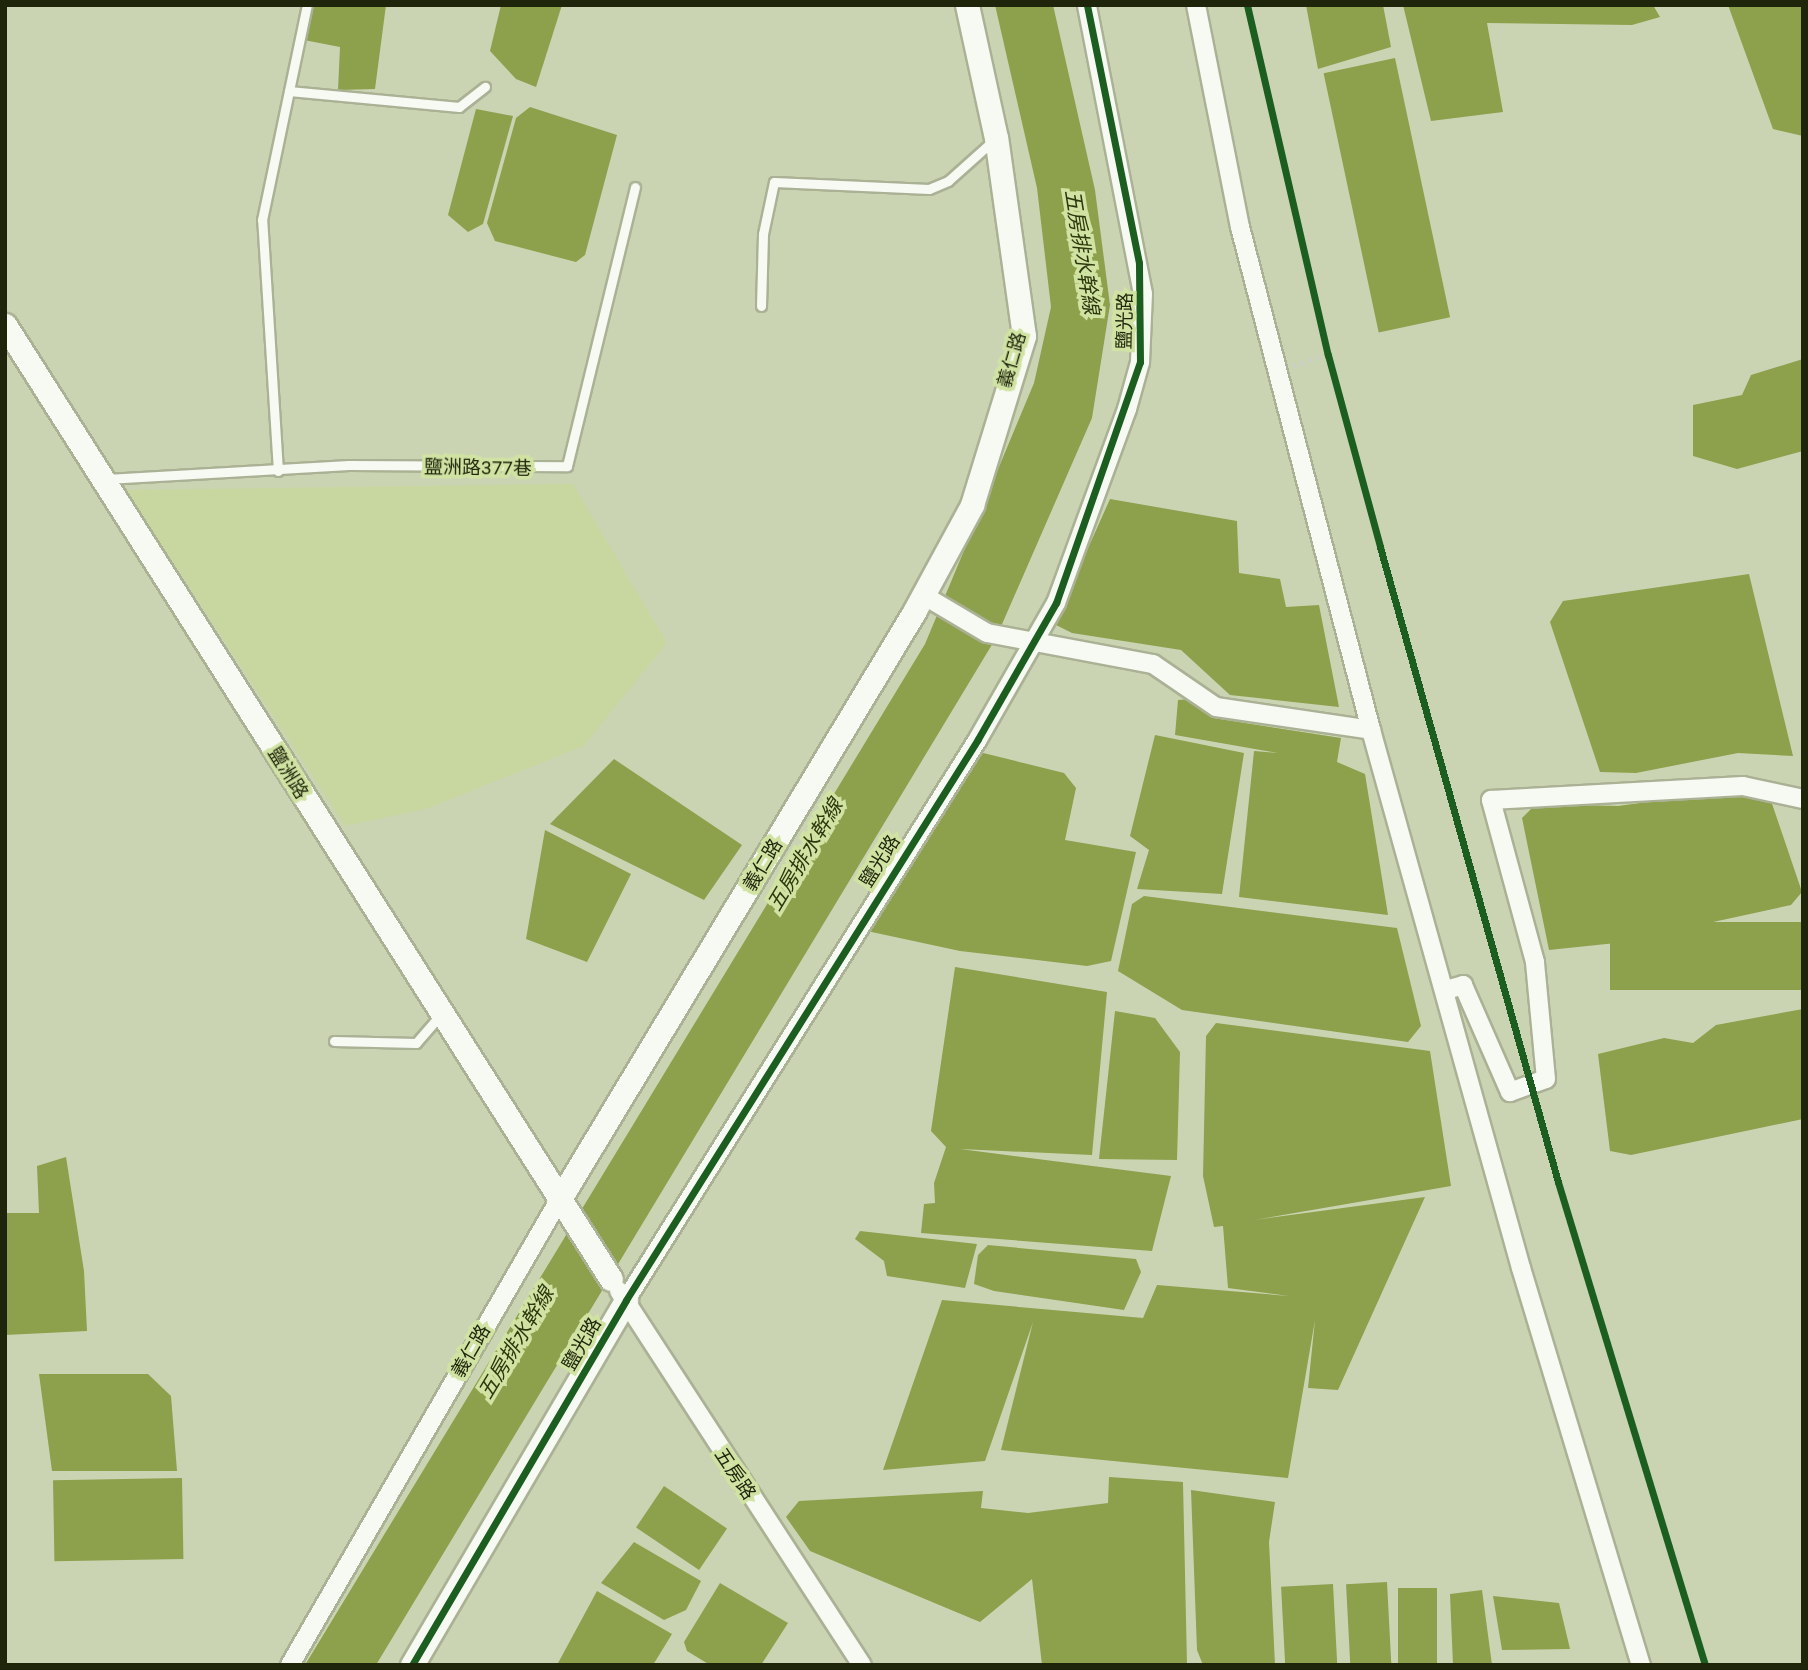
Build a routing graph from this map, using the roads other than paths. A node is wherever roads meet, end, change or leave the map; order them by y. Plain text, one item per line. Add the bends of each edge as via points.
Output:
1 (307, 5) edge
2 (967, 5) edge
3 (1087, 5) edge
4 (1196, 5) edge
5 (485, 87) dead end
6 (289, 91) junction
7 (996, 138) junction
8 (635, 187) dead end
9 (761, 306) dead end
10 (5, 325) edge
11 (278, 471) junction
12 (101, 479) junction
13 (930, 599) junction
14 (1030, 643) junction
15 (1371, 730) junction
16 (1803, 799) edge
17 (1446, 990) junction
18 (441, 1014) junction
19 (334, 1041) dead end
20 (565, 1211) junction
21 (611, 1279) joint
22 (626, 1300) junction
23 (290, 1665) edge
24 (412, 1665) edge
25 (862, 1665) edge
26 (1641, 1665) edge

1 - 6 lane
2 - 7 street, 義仁路
3 - 14 street, 鹽光路 via 1139,263 1140,362 1056,603
4 - 15 street via 1240,227
5 - 6 lane via 459,107
6 - 11 lane via 261,258
7 - 9 lane via 948,181 929,190 774,182 762,234 767,268
7 - 13 street, 義仁路 via 1024,336 972,505
8 - 11 lane, 鹽洲路377巷 via 566,466
10 - 12 street, 鹽洲路
11 - 12 lane, 鹽洲路377巷
12 - 18 street, 鹽洲路
13 - 14 street via 987,633
13 - 20 street, 義仁路
14 - 15 street via 1153,664 1216,707
14 - 22 street, 鹽光路 via 978,739
15 - 17 street
16 - 17 street via 1743,786 1491,800 1535,962 1546,1079 1510,1092 1463,985
17 - 26 street via 1521,1268
18 - 19 lane via 416,1043
18 - 20 street, 鹽洲路
20 - 21 street, 鹽洲路
20 - 23 street, 義仁路
21 - 22 street, 五房路
22 - 24 street, 鹽光路
22 - 25 street, 五房路

